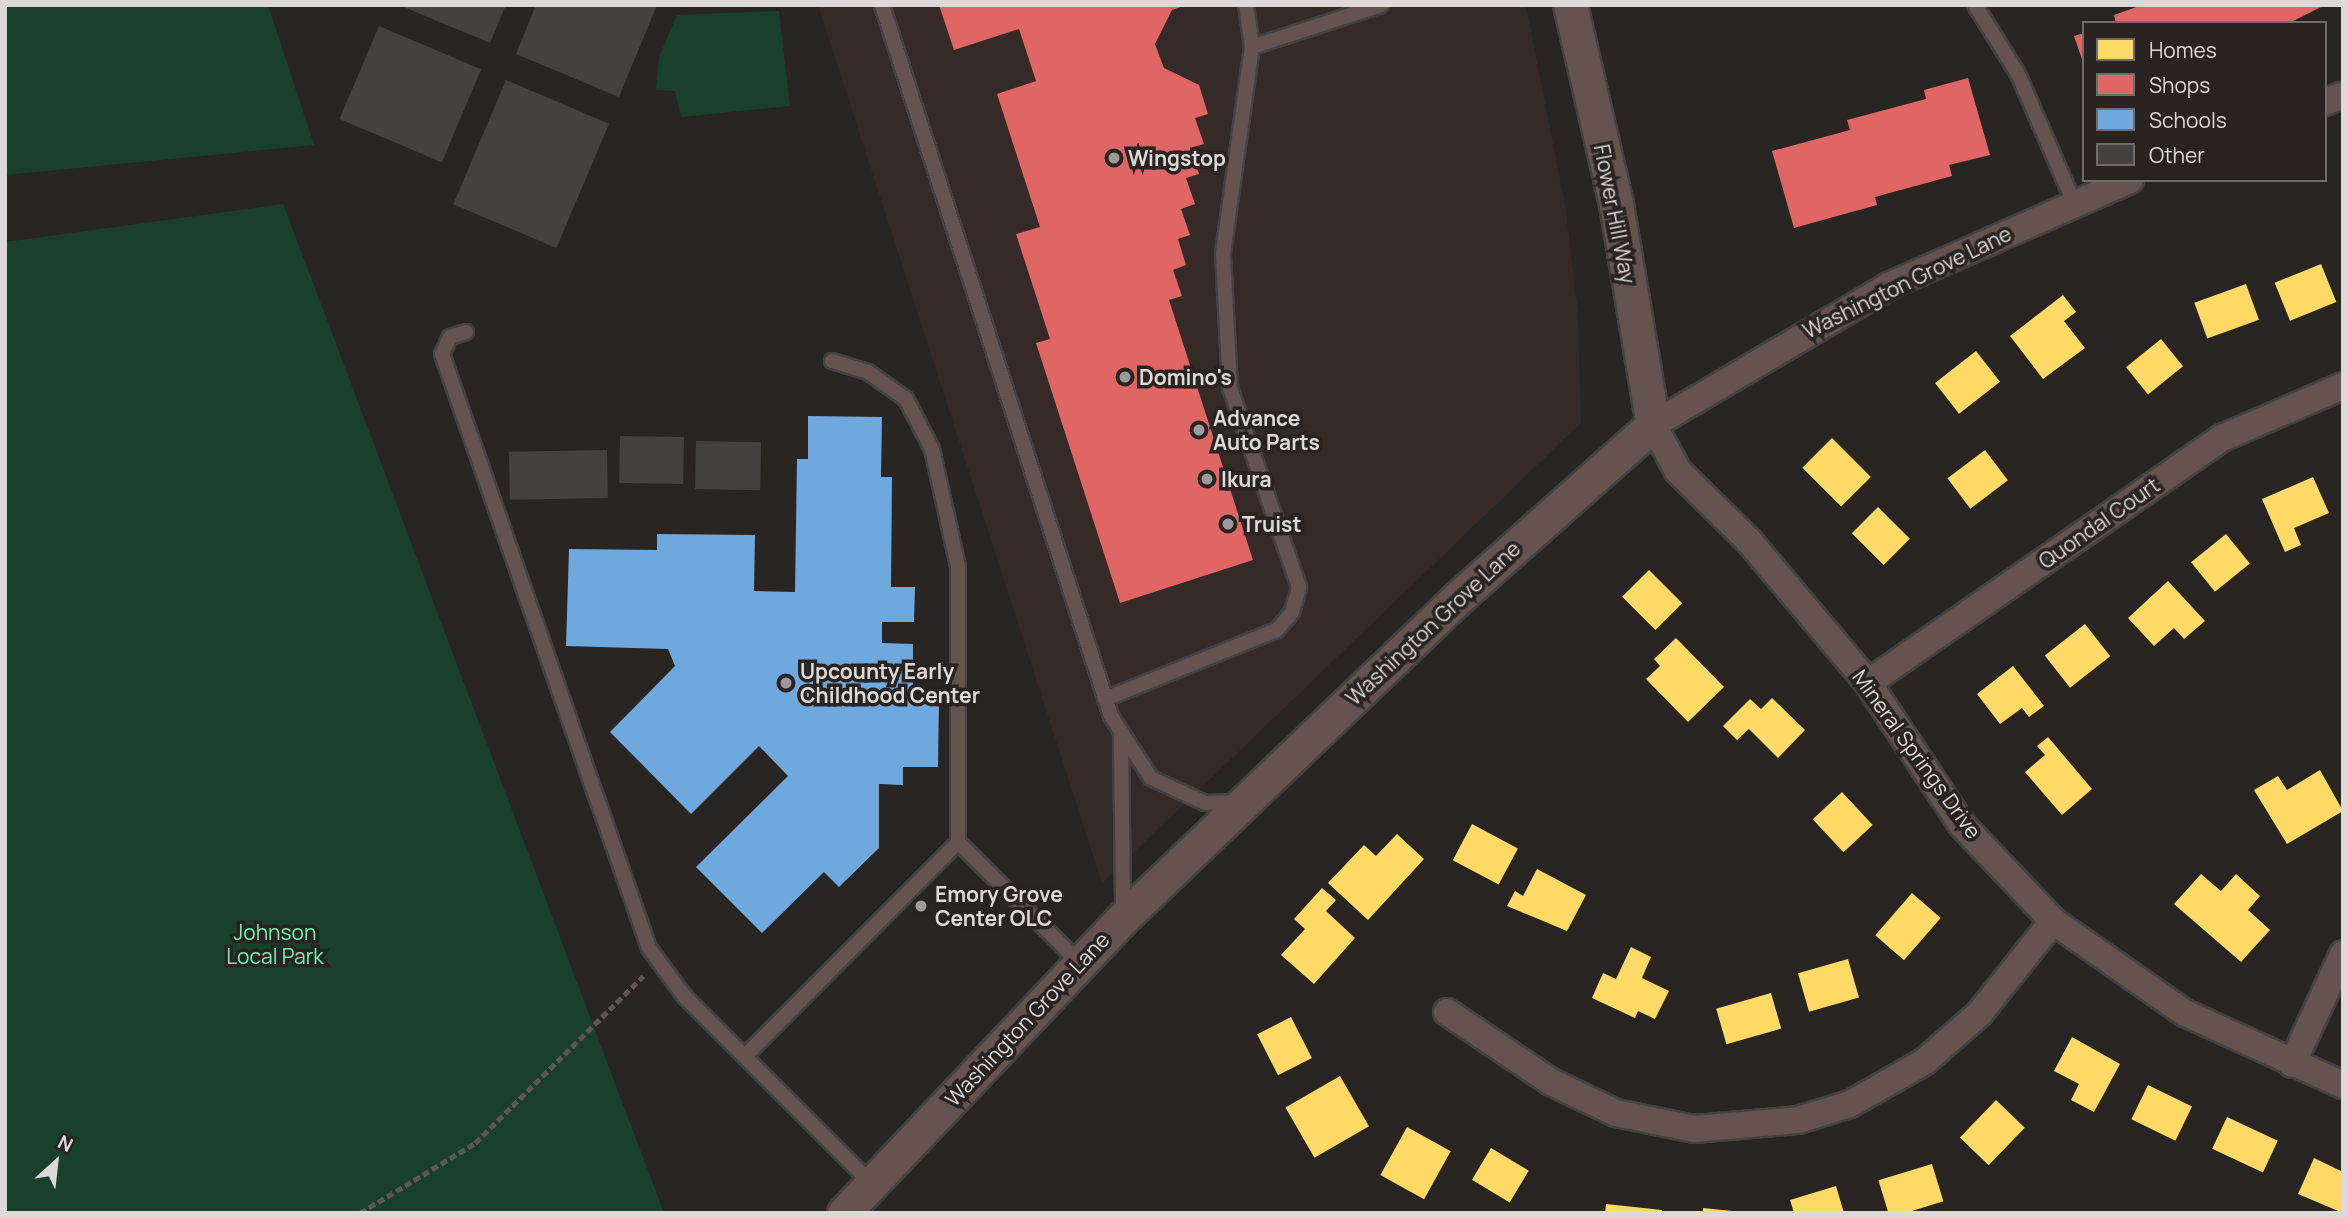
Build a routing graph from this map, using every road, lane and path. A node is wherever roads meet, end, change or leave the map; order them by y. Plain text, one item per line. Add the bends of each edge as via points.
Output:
1 (882, 5) edge
2 (1246, 5) edge
3 (1381, 5) edge
4 (1570, 5) edge
5 (1975, 5) edge
6 (1252, 47) junction
7 (2125, 182) edge
8 (2074, 203) junction
9 (466, 332) dead end
10 (832, 361) dead end
11 (2343, 386) edge
12 (1653, 425) junction
13 (1868, 683) junction
14 (1105, 699) junction
15 (1121, 737) junction
16 (1245, 801) junction
17 (958, 842) junction
18 (1122, 919) junction
19 (2053, 921) junction
20 (2343, 954) edge
21 (659, 960) junction
22 (1080, 963) junction
23 (1447, 1012) dead end
24 (745, 1056) junction
25 (2292, 1064) junction
26 (2343, 1085) edge
27 (871, 1183) junction
28 (360, 1213) edge
29 (844, 1213) edge

1 - 14 lane
2 - 6 lane
3 - 6 lane
4 - 12 street, Flower Hill Way via 1616,204
5 - 8 lane via 2018,74
6 - 14 lane via 1223,253 1230,388 1299,587 1292,612 1277,630
7 - 8 street, Washington Grove Lane
8 - 12 street, Washington Grove Lane via 1889,286
9 - 21 lane via 450,337 442,354
10 - 17 lane via 868,372 906,399 932,449 958,566
11 - 13 street, Quondal Court via 2222,438
12 - 13 street, Mineral Springs Drive via 1678,471 1749,541
12 - 16 street, Washington Grove Lane via 1597,469
13 - 19 street, Mineral Springs Drive via 1962,825
14 - 15 lane
15 - 16 lane via 1151,778 1175,794 1205,803
15 - 18 lane
16 - 18 street, Washington Grove Lane
17 - 22 lane
17 - 24 lane
18 - 22 street, Washington Grove Lane
19 - 23 street via 1979,1014 1924,1062 1850,1104 1798,1120 1694,1129 1616,1113 1552,1082
19 - 25 street, Mineral Springs Drive via 2185,1013
20 - 25 street
21 - 24 lane
21 - 28 path via 475,1143
22 - 27 street, Washington Grove Lane
24 - 27 lane
25 - 26 street, Mineral Springs Drive
27 - 29 street, Washington Grove Lane

